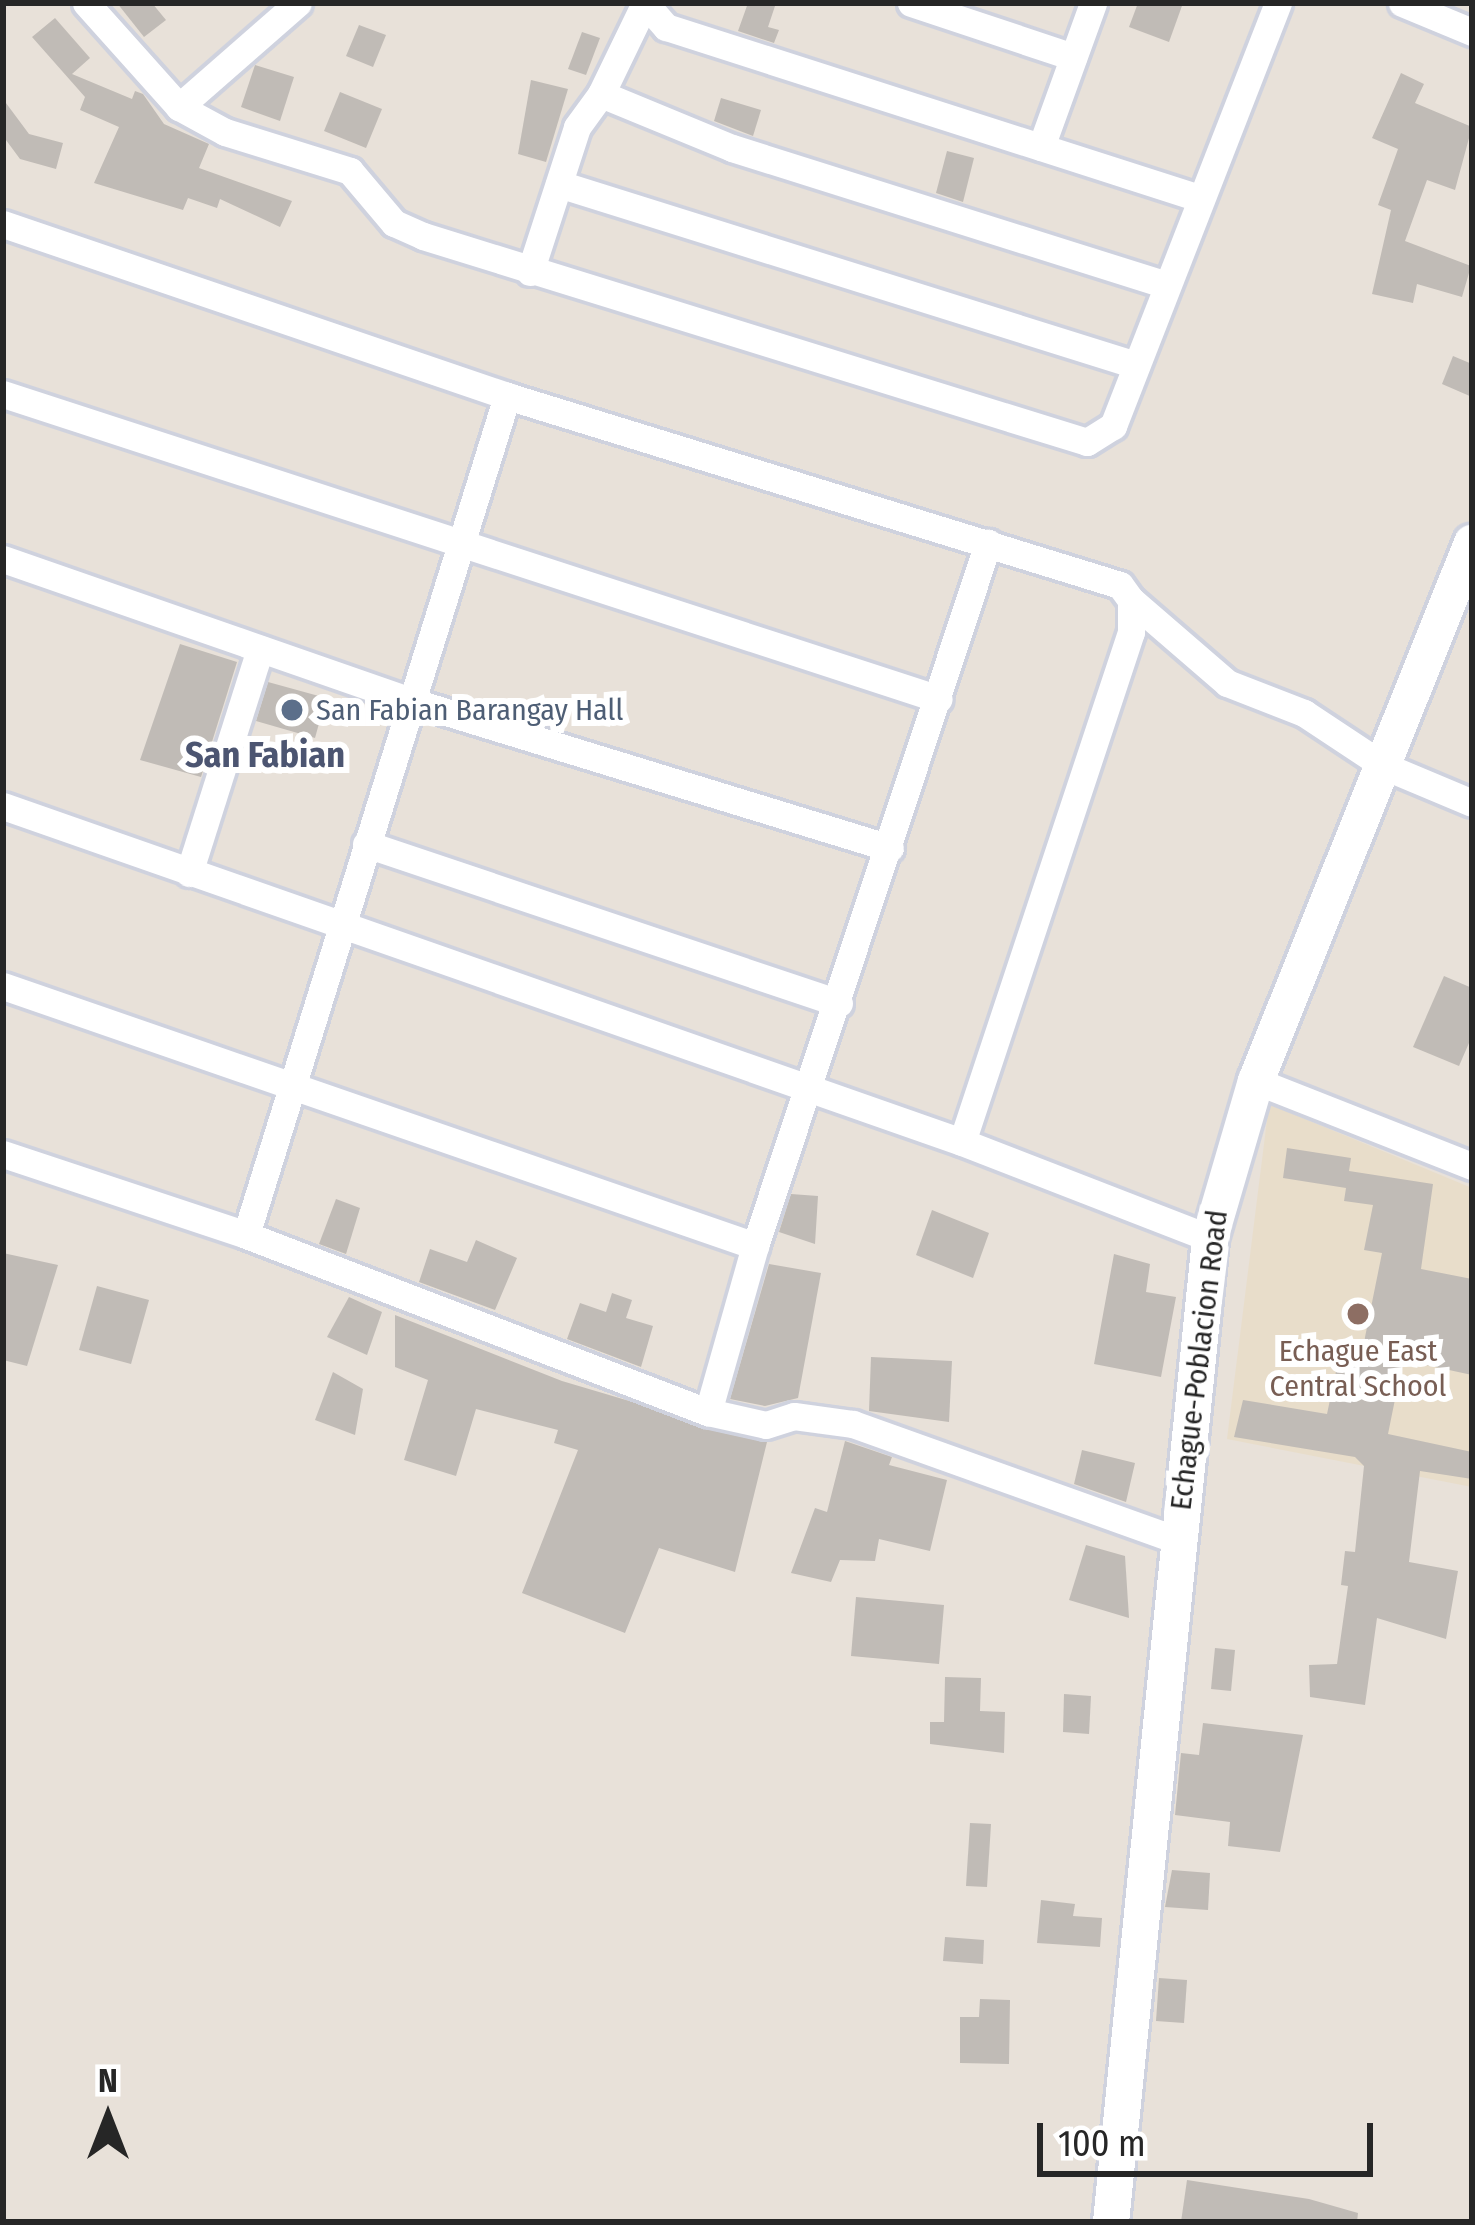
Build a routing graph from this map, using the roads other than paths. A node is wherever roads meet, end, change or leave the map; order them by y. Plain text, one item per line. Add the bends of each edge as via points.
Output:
1 (86, 3) edge
2 (298, 3) edge
3 (910, 3) edge
4 (1093, 3) edge
5 (1278, 3) edge
6 (1402, 3) edge
7 (645, 4) edge
8 (1472, 32) edge
9 (1073, 56) junction
10 (601, 94) junction
11 (179, 107) junction
12 (1041, 147) junction
13 (560, 184) junction
14 (1196, 197) junction
15 (5, 232) edge
16 (530, 272) junction
17 (1164, 284) junction
18 (1136, 364) junction
19 (3, 394) edge
20 (508, 396) junction
21 (988, 543) junction
22 (1472, 543) edge
23 (460, 549) junction
24 (3, 560) edge
25 (1131, 600) junction
26 (260, 649) junction
27 (939, 699) junction
28 (407, 700) junction
29 (1384, 766) junction
30 (1472, 803) edge
31 (3, 806) edge
32 (366, 844) junction
33 (890, 848) junction
34 (189, 872) junction
35 (341, 927) junction
36 (3, 986) edge
37 (839, 1004) junction
38 (1256, 1081) junction
39 (290, 1085) junction
40 (808, 1087) junction
41 (962, 1142) junction
42 (3, 1154) edge
43 (1472, 1166) edge
44 (246, 1235) junction
45 (1210, 1238) junction
46 (755, 1246) junction
47 (708, 1412) junction
48 (1177, 1540) junction
49 (1111, 2222) edge

1 - 11 street
2 - 11 street
3 - 9 street
4 - 9 street
5 - 14 street
6 - 8 street
7 - 10 street
7 - 12 street via 666,28
9 - 12 street
10 - 13 street via 577,127
10 - 17 street via 732,148
11 - 16 street via 225,132 338,164 367,181 394,223
12 - 14 street
13 - 16 street
13 - 18 street
14 - 17 street
15 - 20 street
16 - 18 street via 1087,442 1114,426
17 - 18 street
19 - 23 street
20 - 21 street
20 - 23 street
21 - 25 street via 1088,570 1120,584
21 - 27 street
22 - 29 main road, Echague-Poblacion Road
23 - 27 street
23 - 28 street
24 - 26 street
25 - 29 street via 1227,683 1304,712
25 - 41 street via 1131,632
26 - 28 street
26 - 34 street
27 - 33 street
28 - 32 street
28 - 33 street
29 - 30 street
29 - 38 main road, Echague-Poblacion Road
31 - 34 street
32 - 35 street
32 - 37 street
33 - 37 street
34 - 35 street
35 - 39 street
35 - 40 street
36 - 39 street
37 - 40 street
38 - 43 street
38 - 45 main road, Echague-Poblacion Road
39 - 44 street
39 - 46 street
40 - 41 street
40 - 46 street
41 - 45 street
42 - 44 street
44 - 47 street
45 - 48 main road, Echague-Poblacion Road
46 - 47 street
47 - 48 street via 766,1425 794,1416 853,1424
48 - 49 main road, Echague-Poblacion Road

